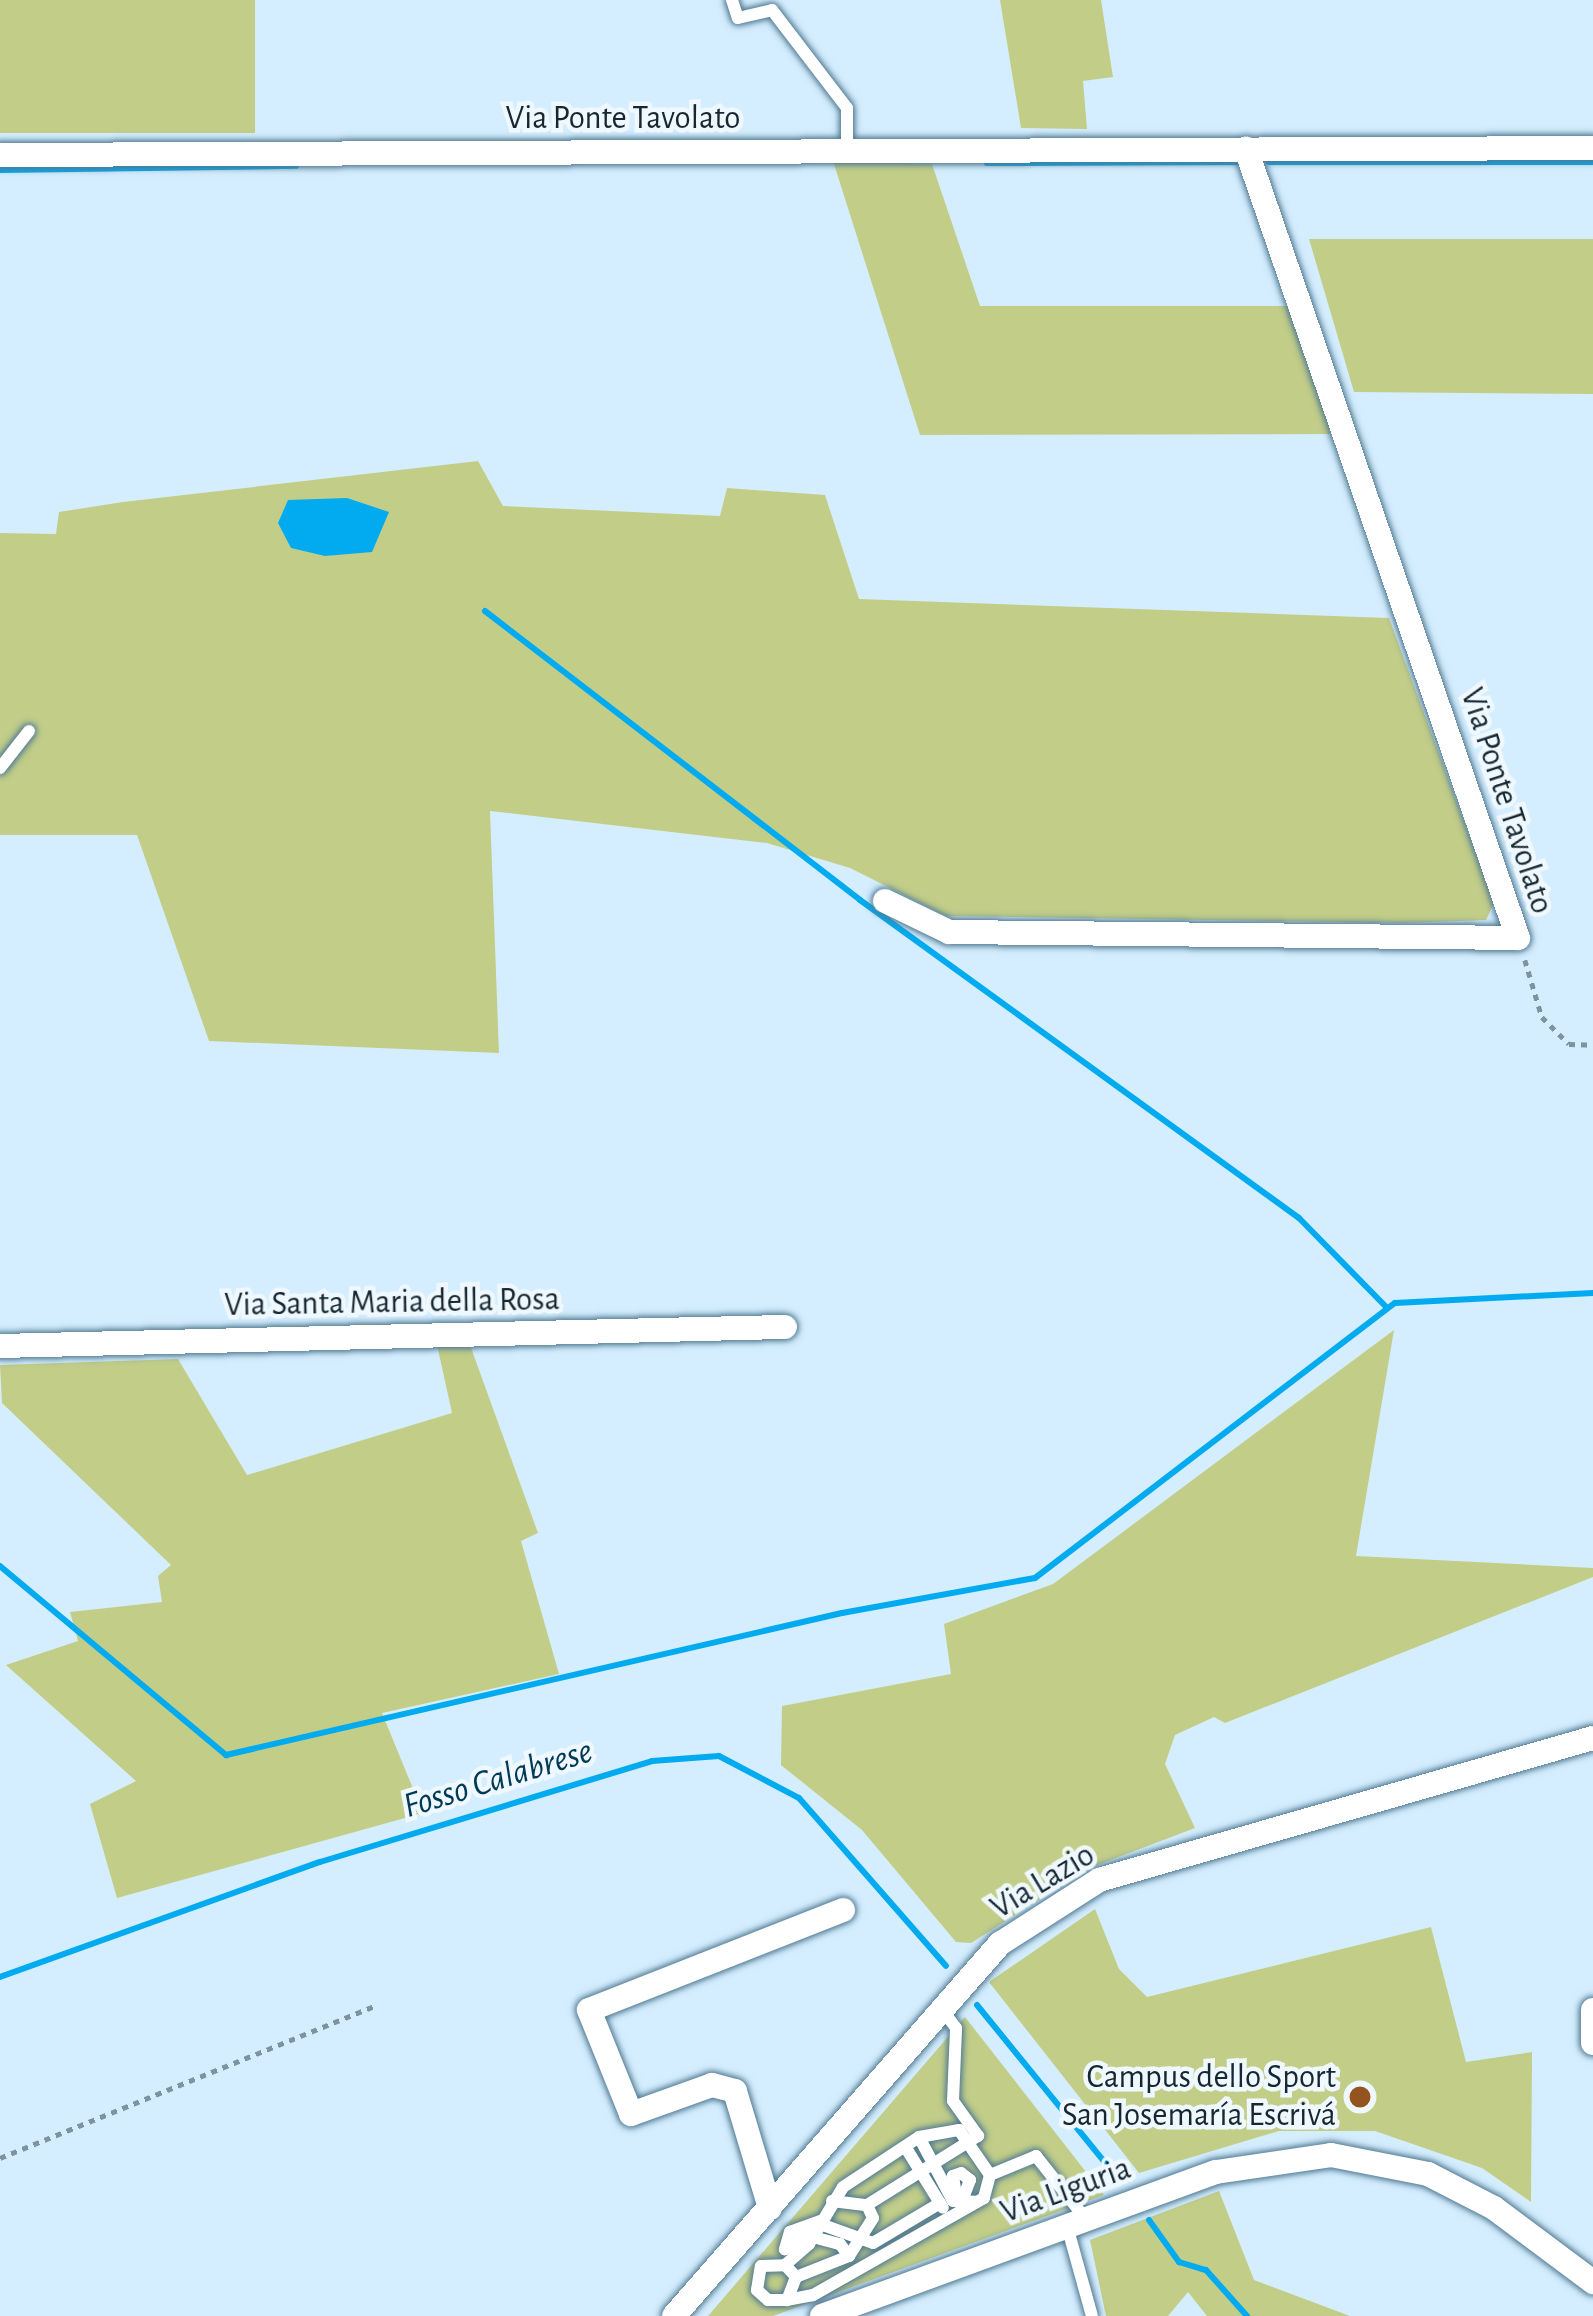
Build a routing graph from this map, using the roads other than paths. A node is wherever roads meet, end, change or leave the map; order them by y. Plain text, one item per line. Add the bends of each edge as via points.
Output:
1 (732, 0) edge
2 (1593, 148) edge
3 (1246, 149) junction
4 (847, 151) junction
5 (0, 155) edge
6 (29, 731) dead end
7 (0, 768) edge
8 (885, 901) dead end
9 (785, 1327) dead end
10 (0, 1346) edge
11 (1593, 1738) edge
12 (843, 1910) dead end
13 (942, 2010) junction
14 (1593, 2010) edge
15 (1593, 2043) edge
16 (919, 2137) junction
17 (968, 2142) junction
18 (906, 2148) junction
19 (926, 2170) junction
20 (990, 2175) junction
21 (949, 2199) junction
22 (832, 2201) junction
23 (977, 2202) junction
24 (868, 2205) junction
25 (770, 2208) junction
26 (950, 2219) junction
27 (1076, 2222) junction
28 (816, 2230) junction
29 (863, 2240) junction
30 (849, 2256) junction
31 (792, 2274) junction
32 (1593, 2282) edge
33 (787, 2300) junction
34 (817, 2305) edge
35 (674, 2316) edge
36 (1092, 2316) edge

1 - 4 lane via 738,18 772,10 847,108
2 - 3 street, Via Ponte Tavolato
3 - 4 street, Via Ponte Tavolato
3 - 8 street, Via Ponte Tavolato via 1518,938 949,932
4 - 5 street, Via Ponte Tavolato
6 - 7 lane
9 - 10 street, Via Santa Maria della Rosa
11 - 13 street, Via Lazio via 1100,1880 1000,1943
12 - 25 street via 589,2010 631,2114 712,2084 735,2091
13 - 17 lane via 956,2028 953,2101 978,2136
13 - 25 street, Via Lazio
14 - 15 street
16 - 17 lane via 959,2130
16 - 18 lane
16 - 19 lane
17 - 19 lane
17 - 20 lane
18 - 19 lane
18 - 22 lane
19 - 21 lane
19 - 24 lane
20 - 23 lane
20 - 27 lane via 1036,2156
21 - 23 lane
21 - 26 lane
21 - 29 lane via 873,2243
22 - 24 lane
22 - 28 lane
23 - 26 lane
24 - 29 lane via 873,2218
25 - 35 street, Via Lazio
26 - 34 lane
27 - 32 street, Via Liguria via 1216,2172 1331,2155 1429,2174 1494,2208
27 - 34 street, Via Liguria
27 - 36 lane
28 - 29 lane
28 - 30 lane
28 - 31 lane
29 - 30 lane
30 - 31 lane
31 - 33 lane
31 - 33 lane via 761,2266 755,2276 768,2300
31 - 34 lane
33 - 34 lane

